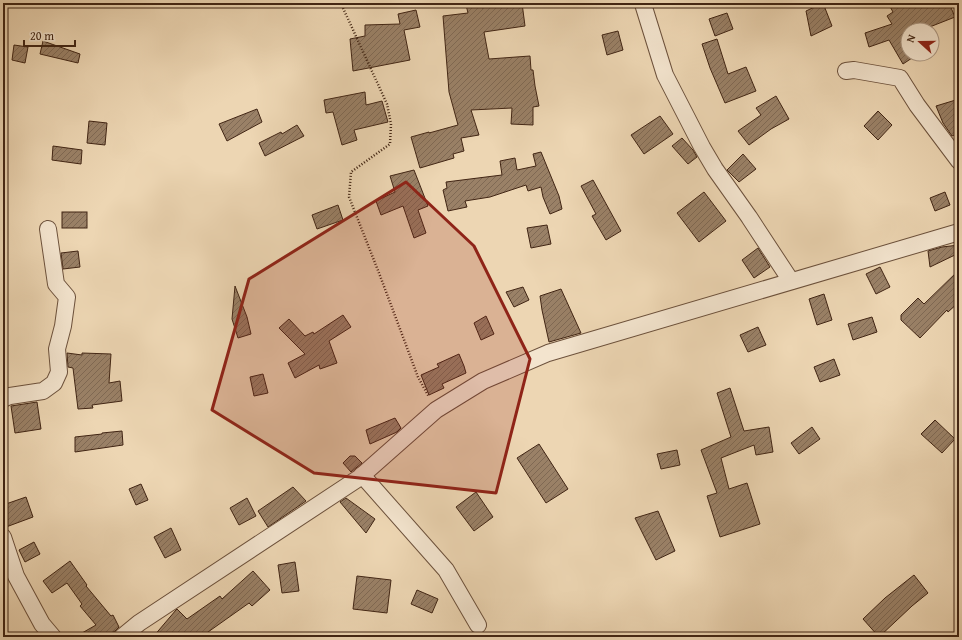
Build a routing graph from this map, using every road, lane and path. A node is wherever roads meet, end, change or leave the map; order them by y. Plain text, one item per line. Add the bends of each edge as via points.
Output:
1 (643, 4) dead end
2 (343, 8) dead end
3 (846, 71) dead end
4 (959, 161) edge
5 (48, 229) dead end
6 (959, 232) edge
7 (791, 281) junction
8 (3, 399) edge
9 (436, 410) junction
10 (362, 475) junction
11 (3, 537) edge
12 (478, 625) dead end
13 (53, 637) edge
14 (122, 637) edge

1 - 7 street via 665,75 702,147
2 - 9 path via 387,104 391,124 390,144 351,172 349,197 418,377
3 - 4 street via 854,70 900,78
5 - 8 street via 56,284 67,297 58,349 59,372 54,383 43,390
6 - 7 street
7 - 9 street via 548,353 483,381
9 - 10 street
10 - 12 street via 446,570
10 - 14 street via 139,623
11 - 13 street via 16,576 42,624

